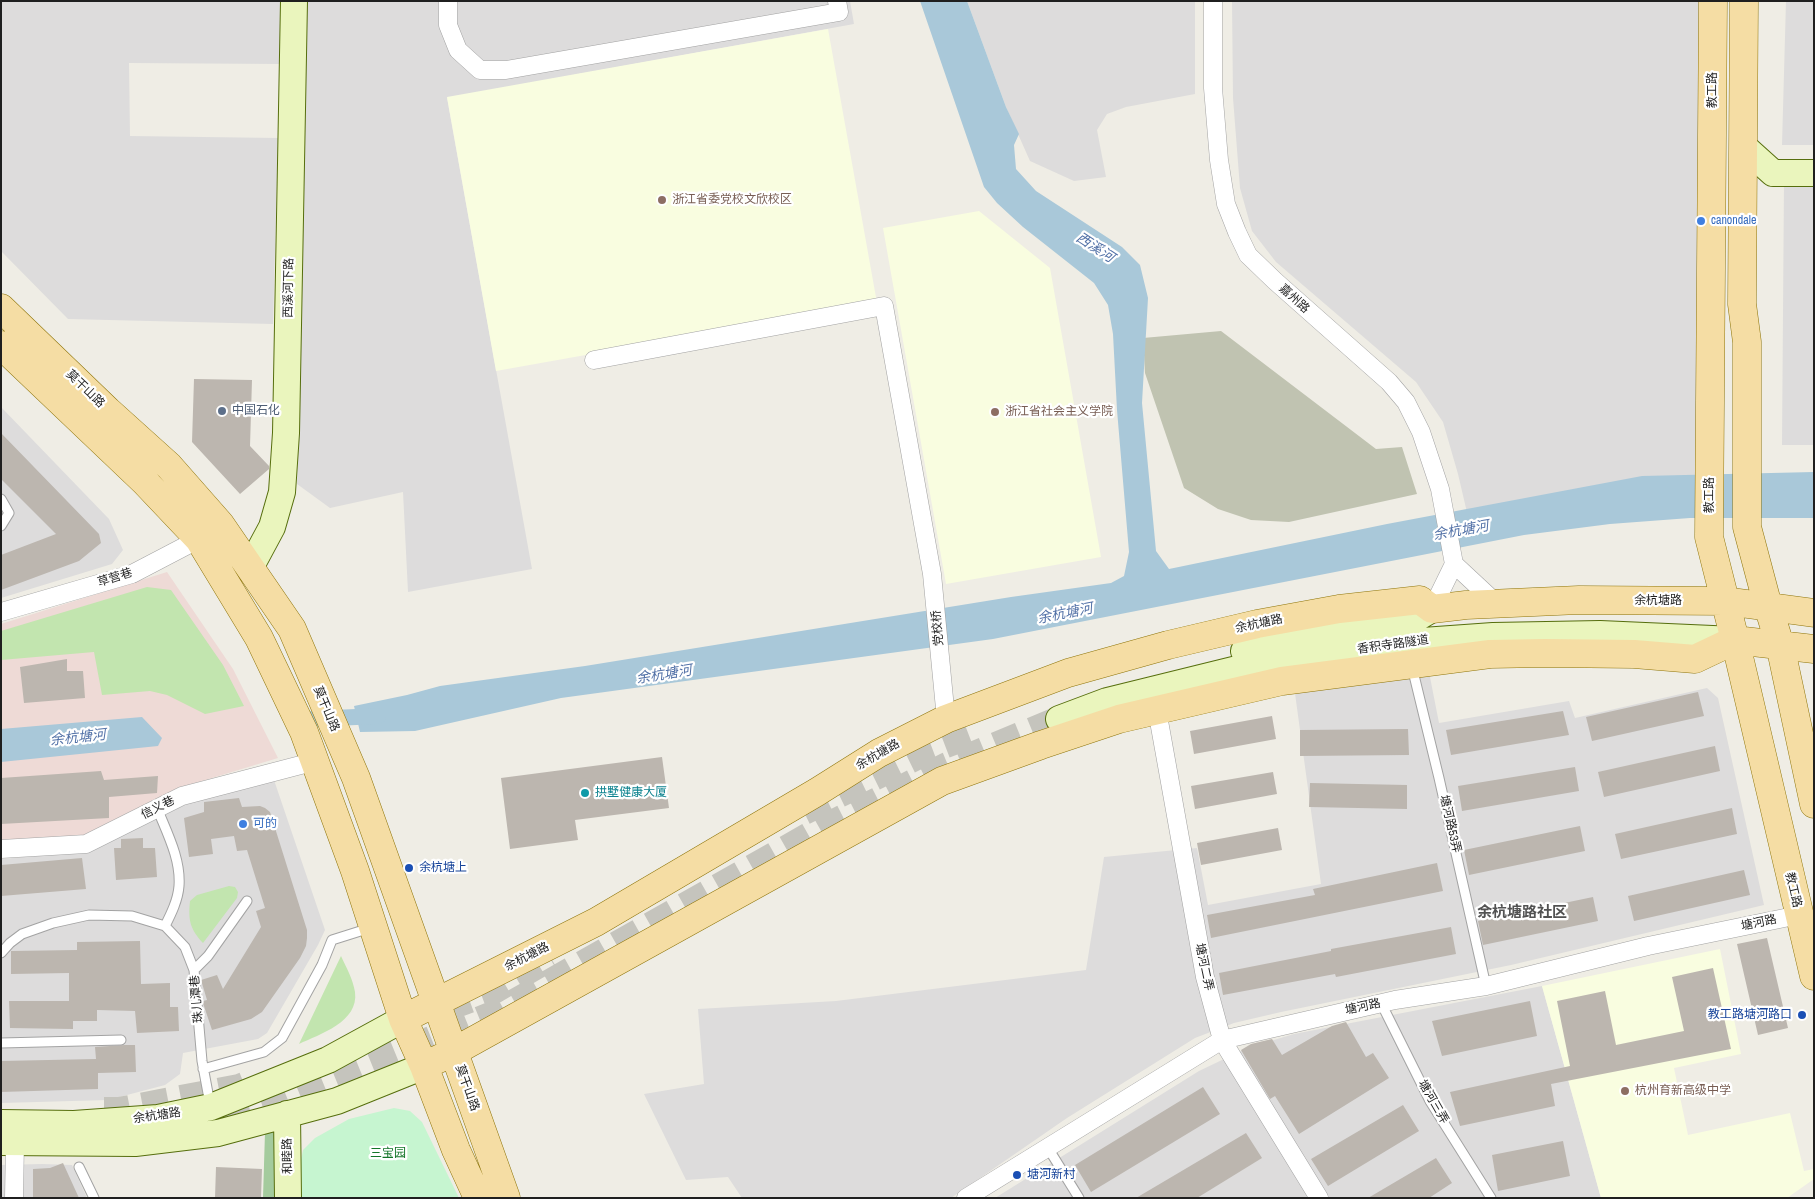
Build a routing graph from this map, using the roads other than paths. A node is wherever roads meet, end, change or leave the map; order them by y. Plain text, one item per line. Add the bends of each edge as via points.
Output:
1 (294, 1) edge
2 (448, 1) edge
3 (837, 1) edge
4 (1213, 1) edge
5 (1713, 1) edge
6 (1744, 1) edge
7 (1743, 146) junction
8 (1773, 173) junction
9 (1814, 173) edge
10 (1743, 200) junction
11 (1, 308) edge
12 (1, 345) edge
13 (594, 360) dead end
14 (1, 499) edge
15 (1, 526) edge
16 (209, 532) junction
17 (1454, 564) junction
18 (250, 568) junction
19 (1725, 601) junction
20 (1497, 604) junction
21 (1768, 606) junction
22 (1432, 609) junction
23 (1, 612) edge
24 (1814, 613) edge
25 (1735, 640) junction
26 (1780, 645) junction
27 (1814, 649) edge
28 (1412, 664) junction
29 (1157, 710) junction
30 (946, 719) junction
31 (316, 761) junction
32 (1814, 804) edge
33 (158, 808) junction
34 (1, 849) edge
35 (247, 901) dead end
36 (1799, 915) junction
37 (165, 926) junction
38 (373, 927) junction
39 (6, 941) edge
40 (1, 953) edge
41 (194, 970) junction
42 (1814, 976) edge
43 (1486, 986) junction
44 (437, 1003) junction
45 (1381, 1003) junction
46 (404, 1019) junction
47 (121, 1040) dead end
48 (1222, 1040) junction
49 (1, 1043) edge
50 (453, 1052) junction
51 (424, 1066) junction
52 (203, 1069) junction
53 (211, 1107) junction
54 (287, 1114) junction
55 (6, 1136) edge
56 (1048, 1148) junction
57 (79, 1167) dead end
58 (14, 1198) edge
59 (94, 1198) edge
60 (288, 1198) edge
61 (478, 1198) edge
62 (506, 1198) edge
63 (966, 1198) edge
64 (1079, 1198) edge
65 (1319, 1198) edge
66 (1491, 1198) edge

1 - 18 main road, 西溪河下路 via 286,433 282,492 272,527
2 - 3 street via 448,25 458,50 480,70 506,70 839,12
4 - 17 street, 嘉州路 via 1213,88 1219,160 1226,204 1237,232 1248,255 1389,382 1406,402 1421,432 1440,489
5 - 19 main road, 教工路 via 1710,537
6 - 7 main road
7 - 8 main road
7 - 10 main road
8 - 9 main road
8 - 10 main road
10 - 21 main road via 1742,304 1747,342 1748,527
11 - 16 main road, 莫干山路 via 169,466
12 - 16 main road, 莫干山路 via 145,482
13 - 30 street, 党校桥 via 884,306 932,574
14 - 15 lane via 9,513
16 - 18 main road, 莫干山路
16 - 23 street, 草营巷 via 132,574
16 - 31 main road, 莫干山路
17 - 20 street
17 - 22 street
18 - 44 main road, 莫干山路 via 292,628 356,778
19 - 20 main road, 余杭塘路 via 1579,600
19 - 21 main road, 余杭塘路
19 - 25 main road, 教工路
20 - 22 main road, 余杭塘路
21 - 24 main road, 余杭塘路
21 - 26 main road
22 - 25 main road, 香积寺路隧道 via 1410,622 1263,646 1155,673 1055,712 1253,665 1423,641 1600,634
22 - 30 main road, 余杭塘路 via 1420,600 1339,609 1256,624 1168,644 1068,673
25 - 26 main road
25 - 28 main road, 余杭塘路 via 1695,659 1545,652 1490,654
25 - 36 main road, 教工路
26 - 27 main road
26 - 32 main road
28 - 29 main road, 余杭塘路 via 1282,681
28 - 43 lane, 塘河路53弄
29 - 48 street, 塘河二弄 via 1205,976
29 - 50 main road, 余杭塘路 via 1110,722 942,782
30 - 44 main road, 余杭塘路 via 879,753 596,922
31 - 33 street, 信义巷 via 182,796
31 - 38 main road, 莫干山路
33 - 34 street, 信义巷 via 86,844
33 - 37 lane via 173,847 179,887
35 - 41 lane via 208,956
36 - 42 main road, 教工路
36 - 43 street, 塘河路 via 1648,946
37 - 39 lane, 珠儿潭巷 via 132,916 89,915 53,923
37 - 41 lane, 珠儿潭巷 via 185,947
38 - 46 main road, 莫干山路
38 - 52 lane via 332,940 282,1038 264,1052
39 - 40 lane, 珠儿潭巷
41 - 52 lane, 珠儿潭巷
43 - 45 street, 塘河路
44 - 46 main road, 余杭塘路
44 - 50 main road, 莫干山路
45 - 48 street, 塘河路
45 - 66 lane, 塘河三弄 via 1430,1100
46 - 51 main road, 莫干山路
46 - 53 main road, 余杭塘路 via 328,1060
47 - 49 lane
48 - 56 street, 塘河路
48 - 65 street, 塘河二弄
50 - 51 main road, 余杭塘路
50 - 62 main road, 莫干山路
51 - 54 main road, 余杭塘路 via 337,1101
51 - 61 main road, 莫干山路
52 - 53 lane, 珠儿潭巷
53 - 55 main road, 余杭塘路 via 158,1118 74,1124
54 - 55 main road, 余杭塘路 via 218,1133 134,1143
54 - 60 main road, 和睦路
55 - 58 street
56 - 63 street, 塘河路
56 - 64 lane
57 - 59 lane

